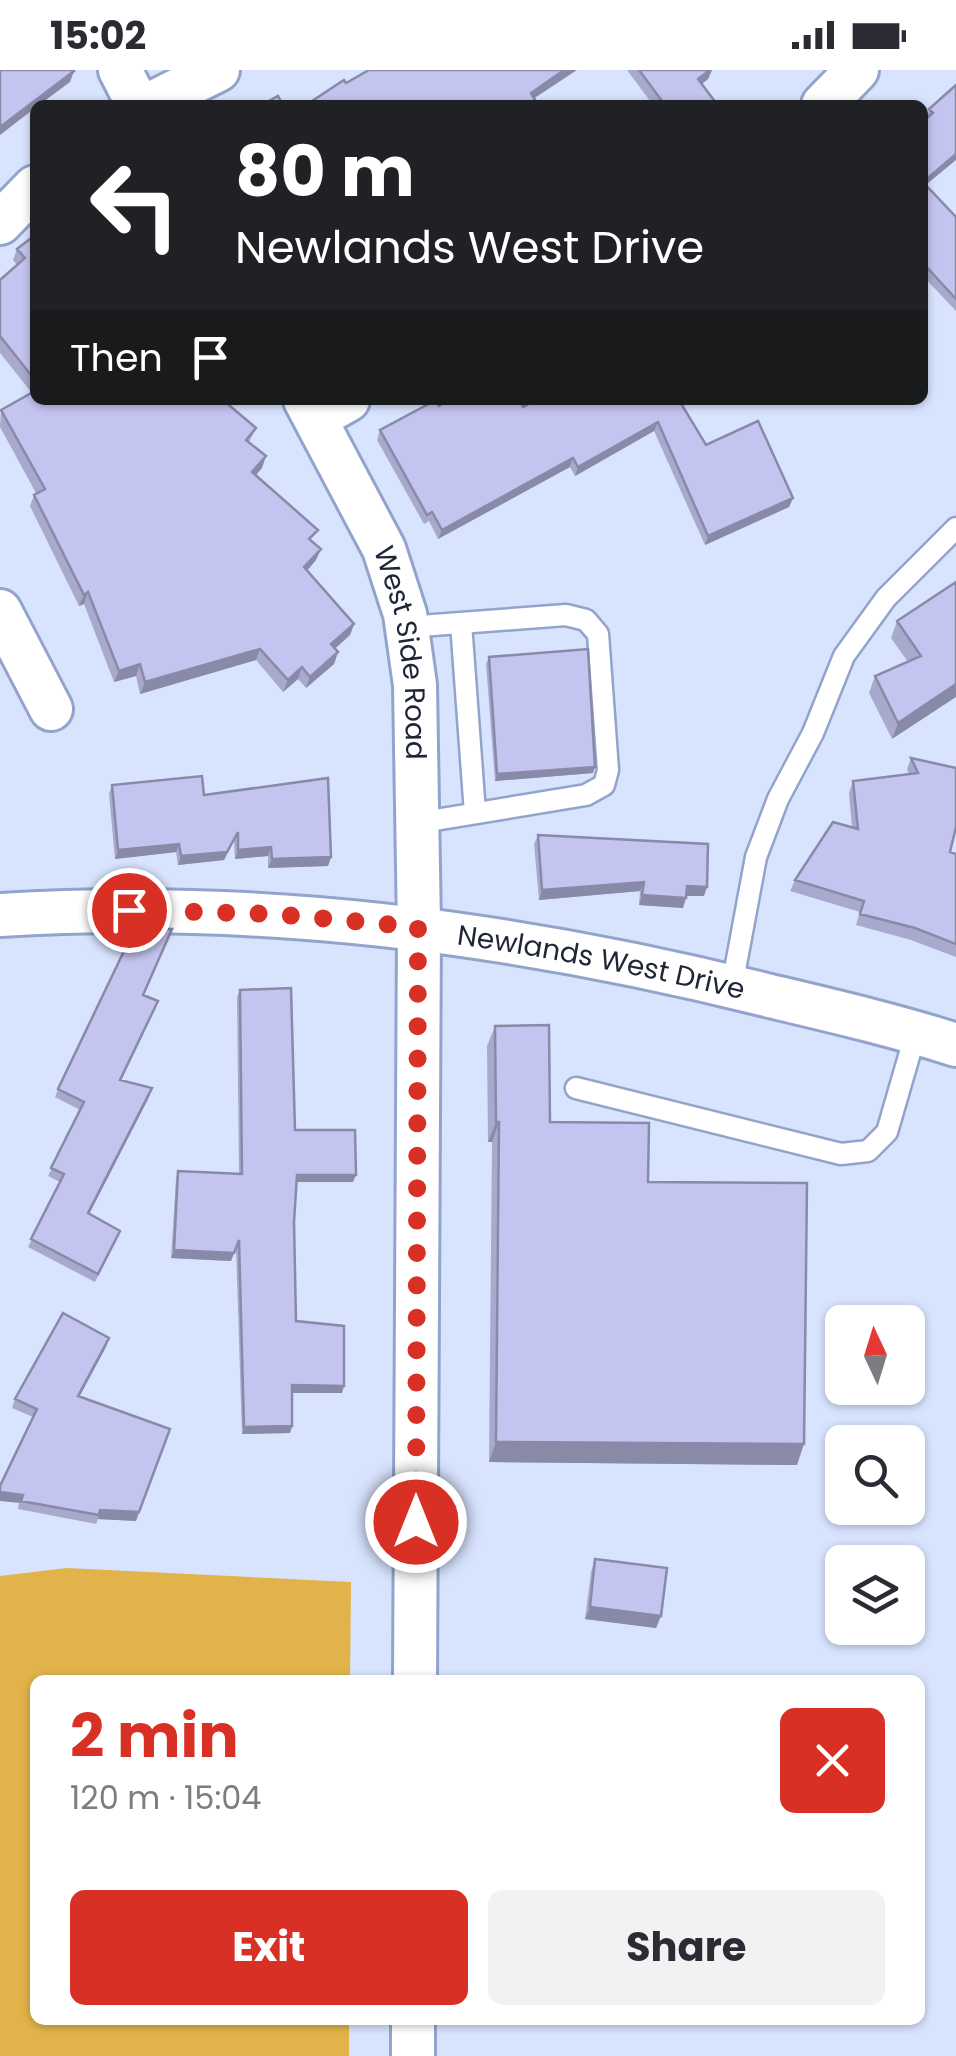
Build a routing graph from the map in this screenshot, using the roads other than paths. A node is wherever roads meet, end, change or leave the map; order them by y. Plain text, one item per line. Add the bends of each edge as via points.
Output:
1 (120, 70) edge
2 (218, 70) edge
3 (857, 70) edge
4 (135, 100) edge
5 (158, 100) edge
6 (828, 100) edge
7 (30, 192) edge
8 (0, 223) edge
9 (323, 406) edge
10 (956, 528) edge
11 (0, 611) edge
12 (461, 623) junction
13 (407, 626) junction
14 (52, 708) dead end
15 (475, 813) junction
16 (417, 823) junction
17 (0, 915) edge
18 (418, 927) junction
19 (732, 986) junction
20 (916, 1032) junction
21 (956, 1045) edge
22 (576, 1088) dead end
23 (414, 1675) edge
24 (413, 2025) edge
25 (412, 2056) edge

1 - 4 street
2 - 5 street
3 - 6 street
7 - 8 street
9 - 13 street, West Side Road via 384,549
10 - 19 lane via 886,598 844,656 756,857
11 - 14 street
12 - 13 lane
12 - 15 lane
12 - 15 lane via 566,615 586,620 598,634 604,785 586,795
13 - 16 street, West Side Road
15 - 16 lane
16 - 18 street, West Side Road
17 - 18 street, Newlands West Drive via 274,914
18 - 19 street, Newlands West Drive
18 - 23 street, West Side Road
19 - 20 street, Newlands West Drive
20 - 21 street, Newlands West Drive
20 - 22 lane via 887,1132 868,1151 841,1154
24 - 25 street

